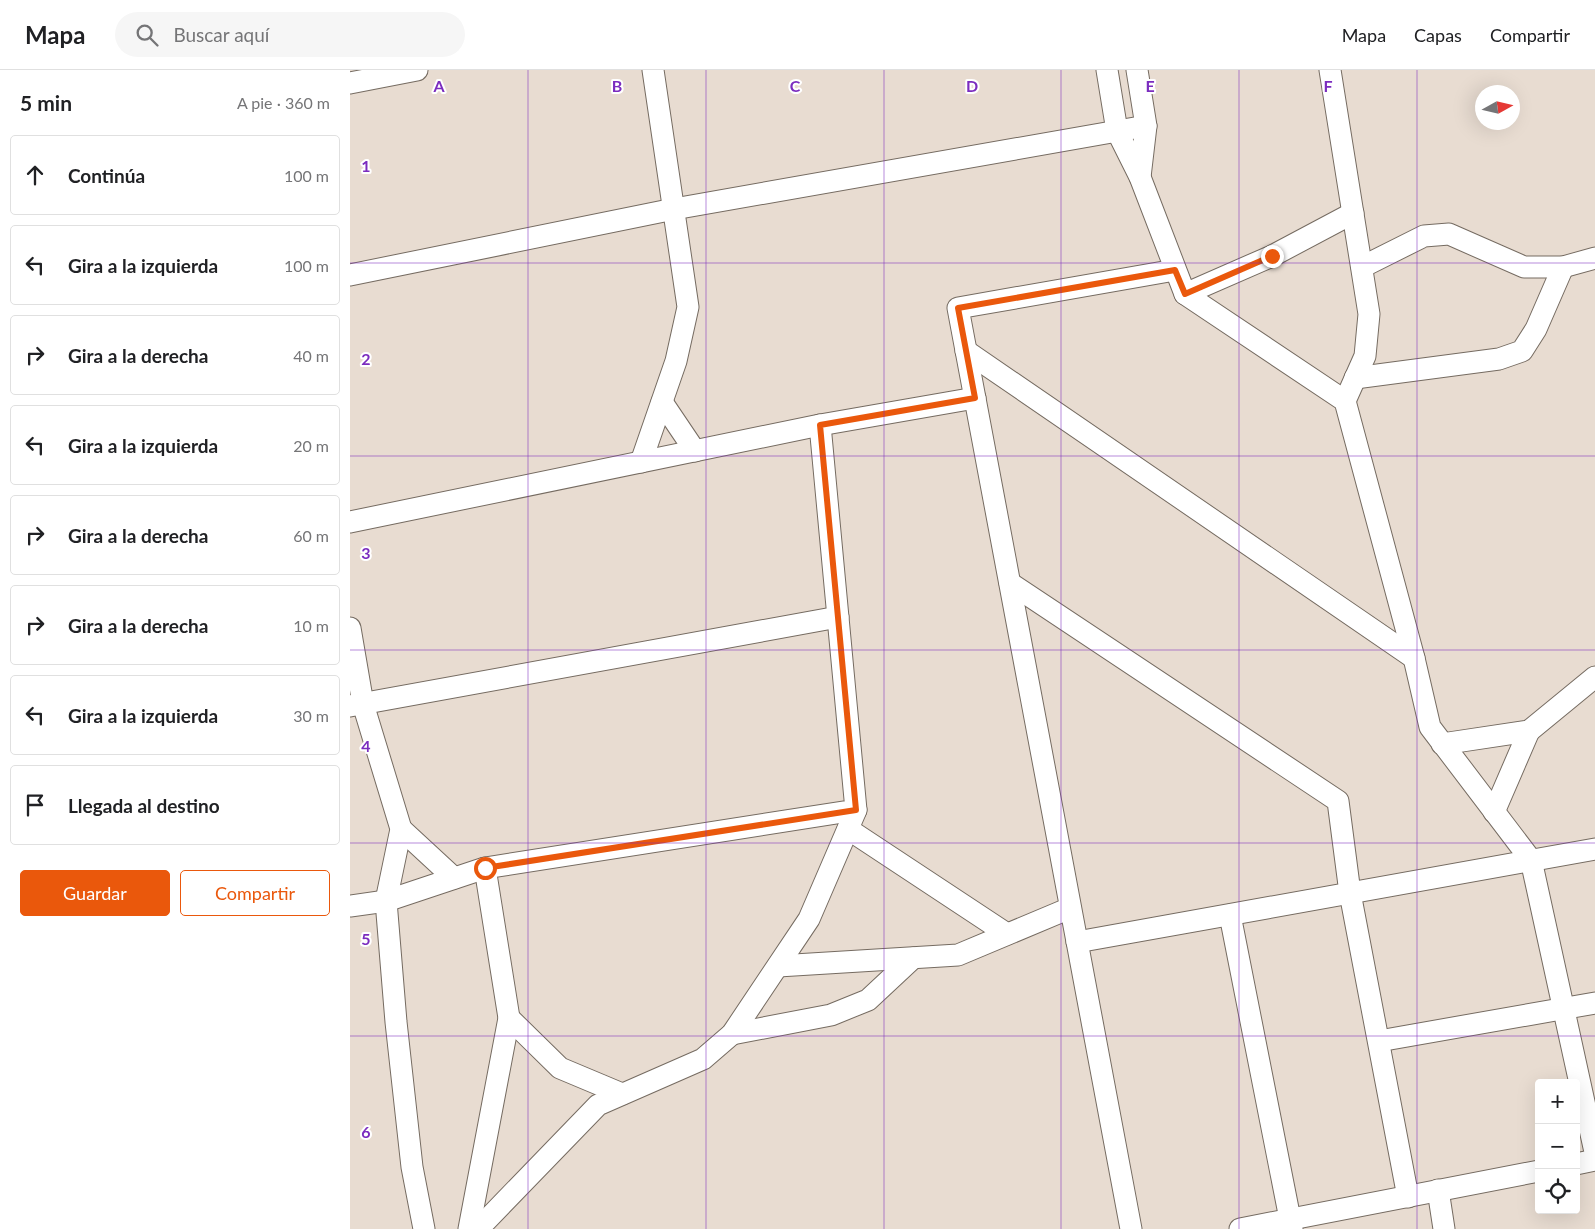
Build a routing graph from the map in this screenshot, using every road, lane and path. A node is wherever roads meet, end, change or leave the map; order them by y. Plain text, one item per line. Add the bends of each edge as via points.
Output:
1 (417, 70) edge
2 (653, 70) edge
3 (1107, 70) edge
4 (1137, 70) edge
5 (1334, 71) edge
6 (350, 83) edge
7 (1146, 126) junction
8 (1118, 131) junction
9 (1140, 177) junction
10 (674, 209) junction
11 (1353, 213) junction
12 (1595, 258) edge
13 (1362, 266) junction
14 (1564, 267) junction
15 (1175, 270) junction
16 (350, 275) edge
17 (1185, 294) junction
18 (966, 351) junction
19 (1355, 378) junction
20 (975, 398) junction
21 (1345, 401) junction
22 (662, 402) junction
23 (820, 425) junction
24 (695, 451) junction
25 (641, 462) junction
26 (350, 522) edge
27 (1010, 583) junction
28 (838, 617) junction
29 (350, 628) edge
30 (1414, 658) junction
31 (1595, 678) edge
32 (356, 705) edge
33 (1529, 731) junction
34 (1442, 744) junction
35 (856, 810) junction
36 (1494, 812) junction
37 (401, 829) junction
38 (848, 829) junction
39 (1595, 848) edge
40 (1531, 860) junction
41 (485, 868) junction
42 (454, 878) junction
43 (1350, 893) junction
44 (386, 901) junction
45 (350, 906) edge
46 (1070, 908) junction
47 (1230, 914) junction
48 (1007, 934) junction
49 (1077, 942) junction
50 (913, 958) junction
51 (778, 966) junction
52 (1595, 1003) edge
53 (1563, 1009) junction
54 (509, 1018) junction
55 (732, 1034) junction
56 (1379, 1041) junction
57 (622, 1094) junction
58 (1595, 1152) edge
59 (1595, 1160) edge
60 (1580, 1163) edge
61 (1535, 1172) edge
62 (1438, 1190) junction
63 (1408, 1196) junction
64 (1291, 1224) edge
65 (424, 1229) edge
66 (469, 1229) edge
67 (478, 1229) edge
68 (1131, 1229) edge
69 (1240, 1229) edge
70 (1444, 1229) edge

1 - 6 street
2 - 10 street
3 - 8 street
4 - 7 street
5 - 11 street
7 - 8 street
7 - 9 street
8 - 9 street
8 - 10 street
9 - 15 street
10 - 16 street
10 - 22 street via 688,307 676,361
11 - 13 street
11 - 17 street via 1272,256
12 - 14 street
13 - 14 street via 1424,236 1449,234 1524,267
13 - 19 street via 1370,314 1364,356
14 - 19 street via 1536,329 1522,351 1499,359
15 - 17 street
15 - 18 street via 958,308
17 - 21 street
18 - 20 street
18 - 30 street
19 - 21 street
20 - 23 street
20 - 27 street
21 - 30 street
22 - 24 street
22 - 25 street
23 - 24 street
23 - 28 street
24 - 25 street
25 - 26 street
27 - 43 street via 1338,801
27 - 46 street
28 - 32 street
28 - 35 street
29 - 32 street
30 - 34 street via 1430,727
31 - 33 street
32 - 37 street
33 - 34 street
33 - 36 street
34 - 36 street
35 - 38 street
35 - 41 street
36 - 40 street
37 - 42 street
37 - 44 street
38 - 48 street
38 - 51 street via 809,919
39 - 40 street
40 - 43 street
40 - 53 street
41 - 42 street
41 - 54 street
42 - 44 street
43 - 47 street
43 - 56 street
44 - 45 street
44 - 65 street via 412,1167
46 - 48 street
46 - 49 street
47 - 49 street
47 - 64 street
48 - 50 street via 958,955
49 - 68 street
50 - 51 street
50 - 55 street via 868,1000 831,1015
51 - 55 street
52 - 53 street
53 - 56 street
53 - 58 street
54 - 57 street via 560,1068
54 - 66 street
55 - 57 street via 703,1059
56 - 63 street
57 - 67 street via 598,1105
59 - 60 street
61 - 62 street
62 - 63 street
62 - 70 street
63 - 64 street
64 - 69 street

